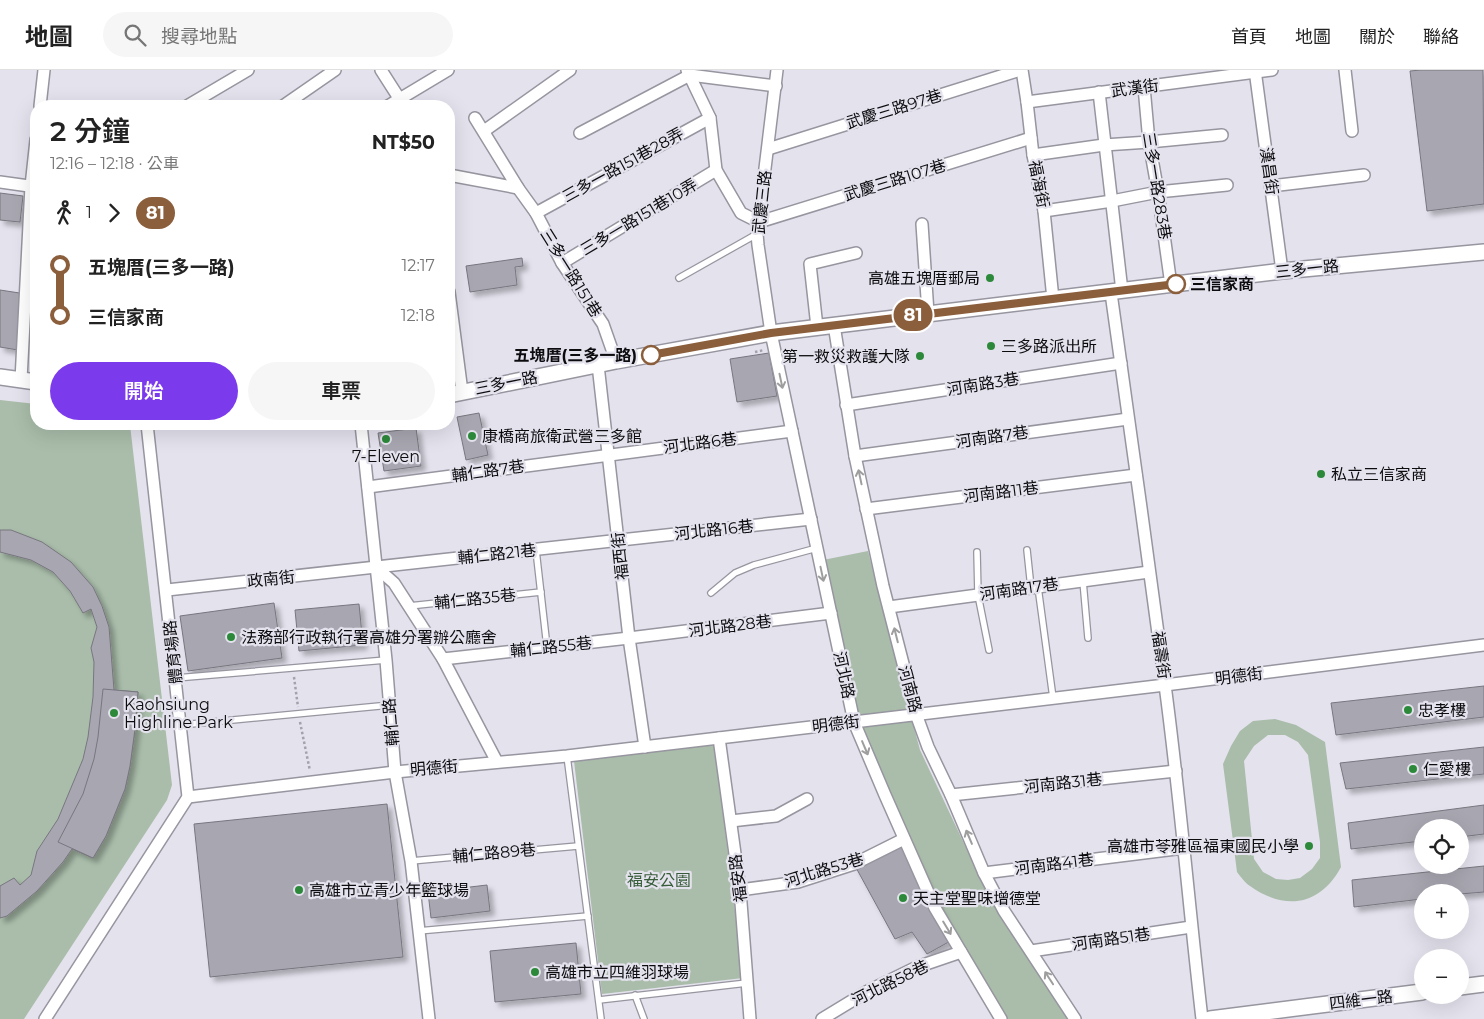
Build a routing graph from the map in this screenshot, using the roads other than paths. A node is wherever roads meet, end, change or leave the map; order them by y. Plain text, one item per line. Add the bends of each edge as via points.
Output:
1 (44, 70) edge
2 (248, 70) edge
3 (335, 70) edge
4 (382, 70) edge
5 (448, 70) edge
6 (570, 70) edge
7 (777, 70) edge
8 (1021, 70) edge
9 (1272, 70) edge
10 (1346, 70) edge
11 (1255, 71) edge
12 (688, 73) edge
13 (229, 75) edge
14 (776, 86) junction
15 (1144, 87) junction
16 (1099, 92) junction
17 (41, 100) edge
18 (194, 100) edge
19 (292, 100) edge
20 (401, 100) edge
21 (405, 100) edge
22 (1028, 102) junction
23 (475, 118) dead end
24 (710, 118) junction
25 (484, 131) junction
26 (1352, 132) dead end
27 (580, 133) dead end
28 (1222, 135) dead end
29 (1031, 138) junction
30 (1149, 142) junction
31 (1104, 144) junction
32 (768, 149) junction
33 (1032, 155) junction
34 (716, 170) junction
35 (1364, 175) dead end
36 (455, 176) edge
37 (0, 182) edge
38 (1227, 185) dead end
39 (30, 186) edge
40 (1271, 186) junction
41 (518, 188) junction
42 (1158, 192) junction
43 (1112, 201) junction
44 (1044, 211) junction
45 (536, 213) junction
46 (759, 222) junction
47 (922, 224) dead end
48 (757, 234) junction
49 (1484, 252) edge
50 (856, 253) dead end
51 (562, 263) junction
52 (1282, 271) junction
53 (678, 278) dead end
54 (1171, 285) junction
55 (1116, 292) junction
56 (1053, 299) junction
57 (928, 313) junction
58 (834, 325) junction
59 (817, 327) junction
60 (771, 333) junction
61 (30, 342) edge
62 (616, 361) junction
63 (1121, 363) junction
64 (598, 365) junction
65 (0, 377) edge
66 (29, 381) edge
67 (455, 393) edge
68 (846, 405) junction
69 (1128, 419) junction
70 (148, 430) edge
71 (363, 430) edge
72 (792, 431) junction
73 (608, 455) junction
74 (855, 456) junction
75 (1136, 475) junction
76 (368, 487) junction
77 (866, 509) junction
78 (810, 519) junction
79 (618, 540) junction
80 (817, 548) junction
81 (536, 550) junction
82 (1027, 550) dead end
83 (977, 552) dead end
84 (376, 567) junction
85 (1149, 572) junction
86 (1083, 581) junction
87 (1034, 587) junction
88 (166, 590) junction
89 (541, 592) junction
90 (711, 593) dead end
91 (978, 595) junction
92 (408, 606) junction
93 (889, 607) junction
94 (831, 613) junction
95 (629, 638) junction
96 (1088, 638) dead end
97 (1484, 645) edge
98 (547, 647) junction
99 (989, 650) dead end
100 (443, 659) junction
101 (386, 660) junction
102 (176, 678) junction
103 (1165, 685) junction
104 (1053, 698) junction
105 (390, 705) junction
106 (916, 714) junction
107 (854, 722) junction
108 (181, 725) junction
109 (719, 738) junction
110 (645, 746) junction
111 (567, 756) junction
112 (497, 762) junction
113 (1176, 771) junction
114 (395, 772) junction
115 (951, 795) junction
116 (188, 797) junction
117 (807, 799) dead end
118 (731, 821) junction
119 (904, 839) junction
120 (578, 846) junction
121 (1184, 848) junction
122 (411, 861) junction
123 (984, 873) junction
124 (740, 890) junction
125 (588, 916) junction
126 (1191, 927) junction
127 (418, 931) junction
128 (1031, 951) junction
129 (962, 952) junction
130 (748, 983) junction
131 (1484, 984) edge
132 (1469, 986) edge
133 (1414, 993) edge
134 (636, 995) junction
135 (599, 1000) junction
136 (45, 1019) edge
137 (430, 1019) edge
138 (601, 1019) edge
139 (644, 1019) edge
140 (750, 1019) edge
141 (822, 1019) edge
142 (1001, 1019) edge
143 (1075, 1019) edge
144 (1202, 1019) edge
145 (1210, 1019) edge

1 - 17 street
2 - 13 street
3 - 19 street
4 - 20 street
5 - 21 street
6 - 25 street
7 - 14 street, 武慶三路
8 - 22 street, 福海街
8 - 32 street, 武慶三路97巷
9 - 11 street, 武漢街
10 - 26 street
11 - 15 street, 武漢街
11 - 40 street, 漢昌街
12 - 14 street
12 - 24 street
12 - 27 street
13 - 18 street
14 - 32 street, 武慶三路
15 - 16 street, 武漢街
15 - 30 street, 三多一路283巷
16 - 22 street, 武漢街
16 - 31 street, 福壽街
22 - 29 street, 福海街
23 - 25 street, 三多一路151巷
24 - 34 street
24 - 45 street, 三多一路151巷28弄
25 - 41 street, 三多一路151巷
28 - 30 street
29 - 33 street, 福海街
29 - 46 street, 武慶三路107巷
30 - 31 street
30 - 42 street, 三多一路283巷
31 - 33 street
31 - 43 street, 福壽街
32 - 46 street, 武慶三路
33 - 44 street, 福海街
34 - 46 street via 741,213
34 - 51 street, 三多一路151巷10弄
35 - 40 street
36 - 41 street
37 - 39 street
38 - 42 street
40 - 52 street, 漢昌街
41 - 45 street, 三多一路151巷
42 - 43 street
42 - 54 street, 三多一路283巷
43 - 44 street
43 - 55 street, 福壽街
44 - 56 street, 福海街
45 - 51 street, 三多一路151巷
46 - 48 street, 武慶三路
47 - 57 street
48 - 53 lane
48 - 60 street, 武慶三路
49 - 52 street, 三多一路
50 - 59 street via 810,264
51 - 62 street, 三多一路151巷 via 603,324
52 - 54 street, 三多一路
54 - 55 street, 三多一路
55 - 56 street, 三多一路
55 - 63 street, 福壽街
56 - 57 street, 三多一路
57 - 58 street, 三多一路
58 - 59 street, 三多一路
58 - 68 street, 河南路
59 - 60 street, 三多一路
60 - 62 street, 三多一路
60 -> 72 street, 河北路
61 - 66 street
62 - 64 street, 三多一路
63 - 68 street, 河南路3巷
63 - 69 street, 福壽街
64 - 67 street, 三多一路
64 - 73 street, 福西街
65 - 66 street
68 - 74 street, 河南路
69 - 74 street, 河南路7巷
69 - 75 street, 福壽街
70 - 88 street, 體育場路
71 - 76 street, 輔仁路
72 - 73 street, 河北路6巷
72 - 78 street, 河北路
73 - 76 street, 輔仁路7巷
73 - 79 street, 福西街
77 -> 74 street, 河南路
75 - 77 street, 河南路11巷
75 - 85 street, 福壽街
76 - 84 street, 輔仁路
77 - 93 street, 河南路
78 - 79 street, 河北路16巷
78 - 80 street, 河北路
79 - 81 street, 輔仁路21巷
79 - 95 street, 福西街
80 - 90 lane via 754,564 735,573
80 -> 94 street, 河北路
81 - 84 street, 輔仁路21巷
81 - 89 lane
82 - 87 lane
83 - 91 lane
84 - 88 street, 政南街
84 - 92 street via 394,583
84 - 101 street, 輔仁路
85 - 86 street, 河南路17巷
85 - 103 street, 福壽街
86 - 87 street, 河南路17巷
86 - 96 lane
87 - 91 street, 河南路17巷
87 - 104 lane
88 - 102 street, 體育場路
89 - 92 lane, 輔仁路35巷
89 - 98 lane
91 - 93 street, 河南路17巷
91 - 99 lane
92 - 100 street
106 -> 93 street, 河南路
94 - 95 street, 河北路28巷
94 - 107 street, 河北路
95 - 98 street, 輔仁路55巷
95 - 110 street, 福西街
97 - 103 street, 明德街
98 - 100 street, 輔仁路55巷
100 - 112 street
101 - 102 lane
101 - 105 street, 輔仁路
102 - 108 street, 體育場路
103 - 104 street, 明德街
103 - 113 street, 福壽街
104 - 106 street, 明德街
105 - 108 lane
105 - 114 street, 輔仁路
106 - 107 street, 明德街
106 - 115 street, 河南路
107 - 109 street, 明德街
107 -> 119 street, 河北路
108 - 116 street, 體育場路
109 - 110 street, 明德街
109 - 118 street, 福安路
110 - 111 street, 明德街
111 - 112 street, 明德街
111 - 120 lane
112 - 114 street, 明德街
113 - 115 street, 河南路31巷
113 - 121 street, 福壽街
114 - 116 street, 明德街
114 - 122 street, 輔仁路
123 -> 115 street, 河南路
116 - 136 street
117 - 118 street via 776,816
118 - 124 street, 福安路
119 - 124 street, 河北路53巷 via 854,864 798,882
119 -> 129 street, 河北路 via 935,908
120 - 122 lane, 輔仁路89巷
120 - 125 lane
121 - 123 street, 河南路41巷
121 - 126 street, 福壽街
122 - 127 street, 輔仁路
123 - 128 street, 河南路
124 - 130 street, 福安路
125 - 127 lane
125 - 135 lane
126 - 128 street, 河南路51巷
126 - 144 street, 福壽街
127 - 137 street, 輔仁路
143 -> 128 street, 河南路
129 - 141 street, 河北路58巷 via 917,967
129 - 142 street, 河北路
130 - 134 lane
130 - 140 street, 福安路
131 - 132 street
133 - 145 street, 四維一路
134 - 135 lane
134 - 139 lane
135 - 138 lane

